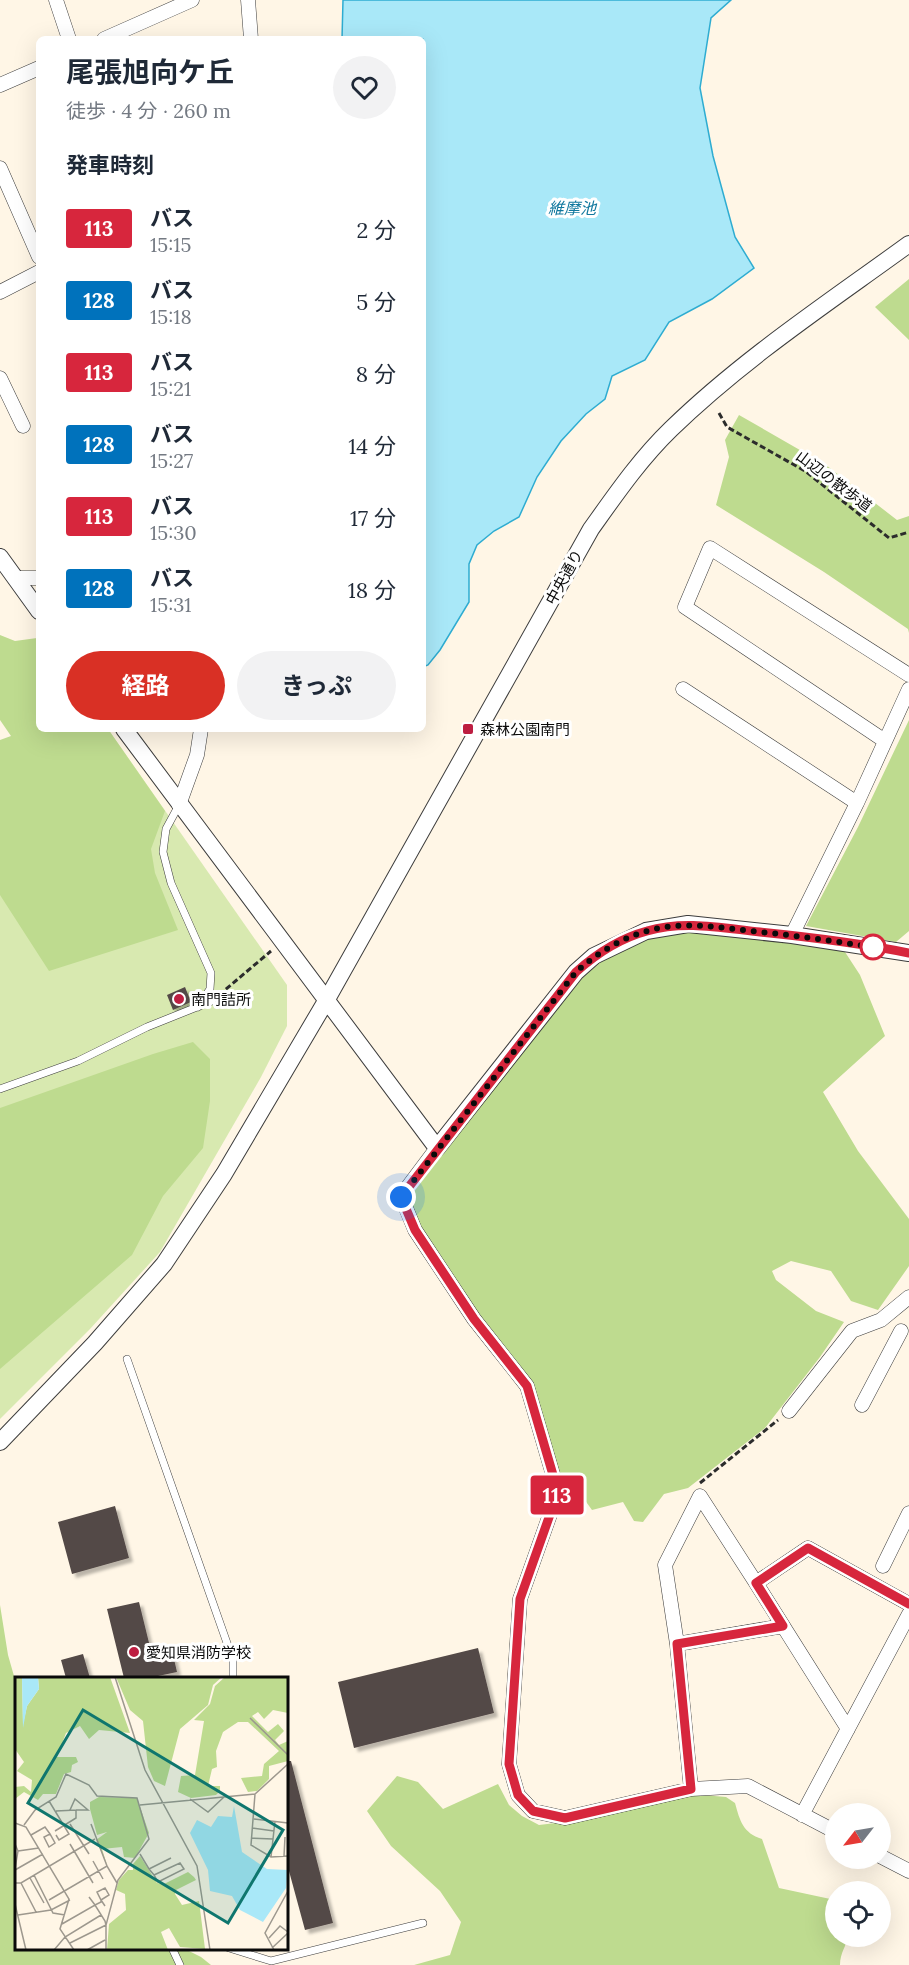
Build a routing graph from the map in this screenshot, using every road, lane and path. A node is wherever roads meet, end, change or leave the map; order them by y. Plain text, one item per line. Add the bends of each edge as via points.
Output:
1 (56, 0) edge
2 (192, 0) edge
3 (248, 0) edge
4 (160, 7) edge
5 (68, 36) edge
6 (110, 36) edge
7 (251, 36) edge
8 (36, 69) edge
9 (0, 85) edge
10 (0, 168) edge
11 (909, 244) edge
12 (36, 250) edge
13 (36, 274) edge
14 (0, 292) edge
15 (0, 378) edge
16 (719, 413) dead end
17 (22, 426) dead end
18 (909, 532) edge
19 (0, 557) edge
20 (15, 578) junction
21 (36, 578) edge
22 (36, 607) edge
23 (909, 675) edge
24 (683, 689) dead end
25 (909, 689) edge
26 (126, 732) edge
27 (201, 732) edge
28 (885, 741) junction
29 (857, 803) junction
30 (179, 805) junction
31 (792, 935) junction
32 (282, 942) junction
33 (909, 953) edge
34 (212, 1001) joint
35 (326, 1001) junction
36 (198, 1007) junction
37 (0, 1089) edge
38 (437, 1148) junction
39 (909, 1297) edge
40 (881, 1320) junction
41 (905, 1333) edge
42 (127, 1359) dead end
43 (862, 1405) dead end
44 (789, 1411) joint
45 (0, 1442) edge
46 (700, 1496) junction
47 (909, 1513) edge
48 (883, 1566) dead end
49 (756, 1583) junction
50 (909, 1604) edge
51 (909, 1614) edge
52 (783, 1626) junction
53 (677, 1644) junction
54 (233, 1677) edge
55 (848, 1730) junction
56 (691, 1789) junction
57 (802, 1815) junction
58 (825, 1826) edge
59 (891, 1862) edge
60 (909, 1871) edge
61 (423, 1923) dead end
62 (173, 1950) edge
63 (236, 1950) edge
64 (180, 1965) edge

1 - 5 street
2 - 4 street
3 - 7 street
4 - 6 street
8 - 9 street
10 - 12 street
11 - 35 street, 中央通り via 717,387 669,430 632,472 591,529
13 - 14 street
15 - 17 street
16 - 18 path, 山辺の散歩道 via 727,428 805,471 889,538
19 - 20 street
20 - 21 street
20 - 22 street
23 - 28 street via 710,548 685,607
24 - 29 street
25 - 28 street
26 - 30 street
27 - 30 street via 197,755
28 - 29 street
29 - 31 street
30 - 32 street
30 - 36 lane via 166,829 163,852 171,883 211,973 210,989
31 - 33 street
31 - 38 street via 688,924 646,931 594,956 576,972
32 - 34 path
32 - 35 street
34 - 36 lane
35 - 38 street
35 - 45 street, 中央通り via 224,1174 164,1264
36 - 37 lane via 147,1026 78,1061
38 - 56 street via 401,1197 415,1230 474,1319 527,1386 558,1492 520,1599 509,1764 518,1795 533,1811 565,1818
39 - 40 street
40 - 41 street
40 - 44 street via 852,1331
41 - 43 street
42 - 54 lane via 233,1660
44 - 46 path via 700,1481
46 - 49 street
46 - 53 street via 665,1565
47 - 48 street
49 - 50 street via 808,1548
49 - 52 street
51 - 55 street
52 - 53 street
52 - 55 street
53 - 56 street
55 - 57 street
56 - 57 street via 748,1786
57 - 58 street
59 - 60 street
61 - 63 lane via 271,1960
62 - 64 lane

